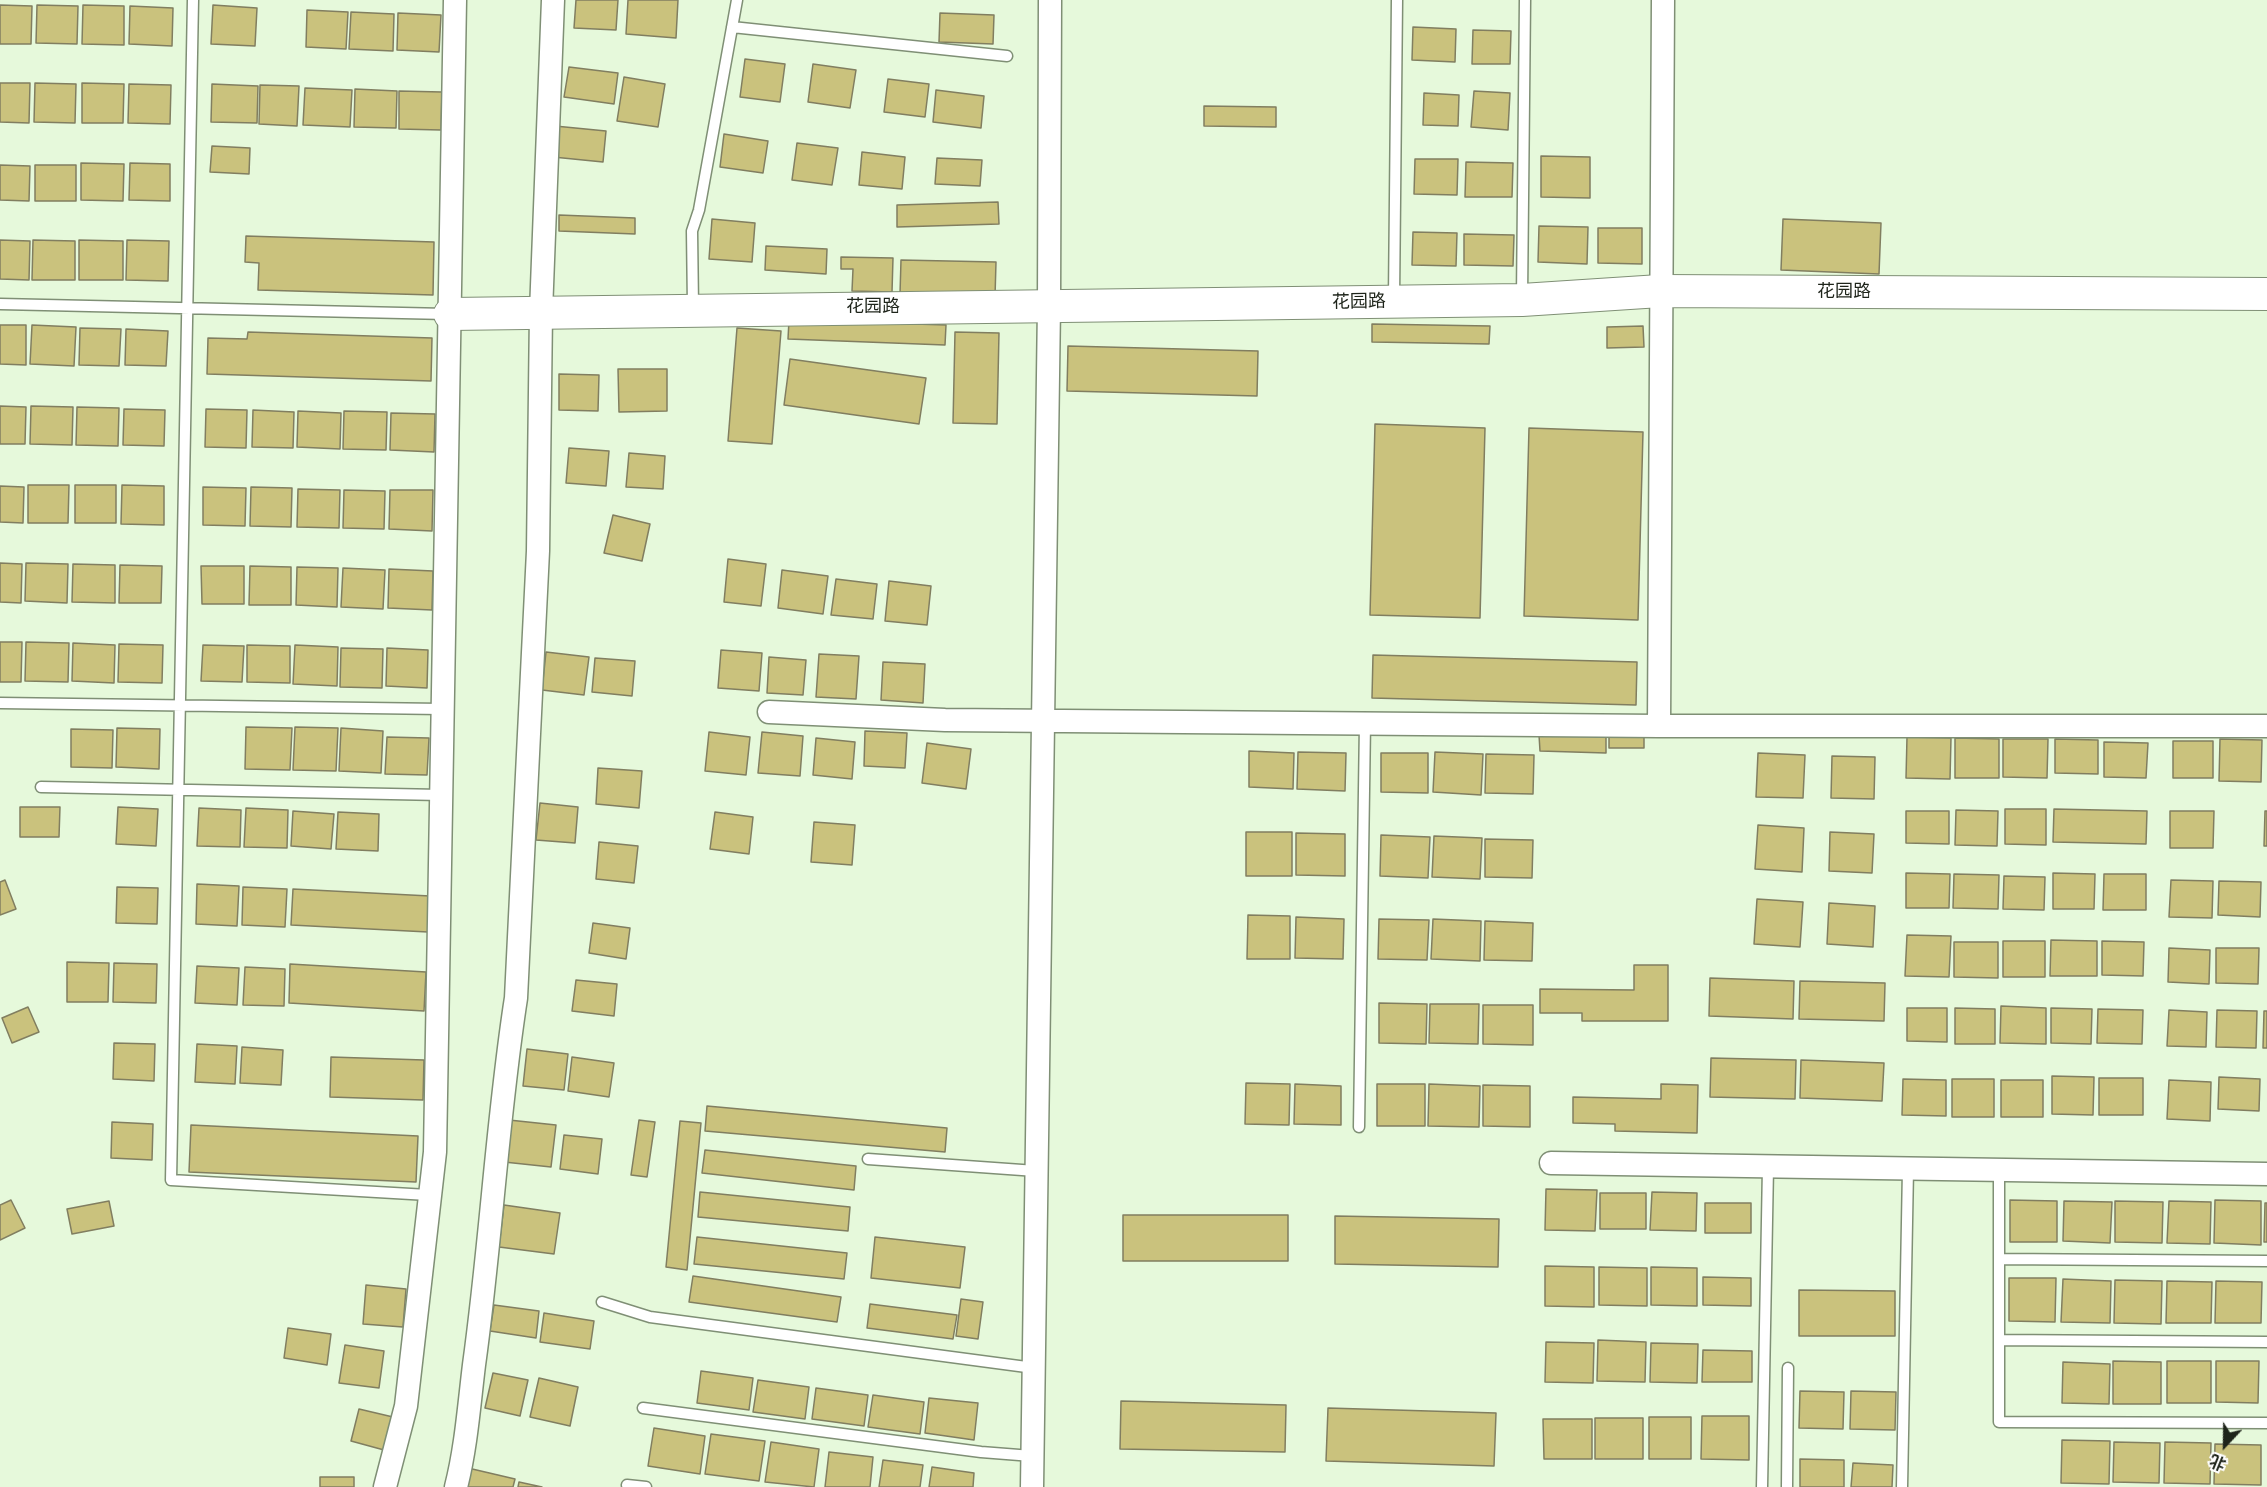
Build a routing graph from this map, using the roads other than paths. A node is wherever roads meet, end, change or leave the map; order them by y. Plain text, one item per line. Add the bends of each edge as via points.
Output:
1 (193, 0) edge
2 (455, 0) edge
3 (553, 0) edge
4 (738, 0) edge
5 (1050, 0) edge
6 (1397, 0) edge
7 (1525, 0) edge
8 (1662, 0) edge
9 (732, 27) junction
10 (1007, 56) dead end
11 (1660, 291) junction
12 (2267, 294) edge
13 (1522, 300) junction
14 (1394, 302) junction
15 (0, 304) edge
16 (1049, 306) junction
17 (187, 308) junction
18 (693, 309) junction
19 (541, 312) junction
20 (450, 314) junction
21 (0, 703) edge
22 (179, 705) junction
23 (442, 709) junction
24 (769, 712) dead end
25 (1043, 721) junction
26 (1365, 723) junction
27 (1659, 726) junction
28 (2267, 726) edge
29 (41, 787) dead end
30 (177, 790) junction
31 (441, 795) junction
32 (1359, 1127) dead end
33 (868, 1159) dead end
34 (1551, 1163) dead end
35 (1768, 1167) junction
36 (1908, 1169) junction
37 (1036, 1171) junction
38 (1999, 1171) junction
39 (2267, 1174) edge
40 (428, 1195) junction
41 (1999, 1259) junction
42 (2267, 1261) edge
43 (602, 1302) dead end
44 (1999, 1340) junction
45 (2267, 1342) edge
46 (1034, 1368) junction
47 (1788, 1368) dead end
48 (643, 1408) dead end
49 (2267, 1423) edge
50 (1032, 1456) junction
51 (627, 1485) dead end
52 (385, 1487) edge
53 (456, 1487) edge
54 (646, 1487) edge
55 (1032, 1487) edge
56 (1762, 1487) edge
57 (1787, 1487) edge
58 (1902, 1487) edge

1 - 17 lane
2 - 20 street
3 - 19 street
4 - 9 lane
5 - 16 street
6 - 14 lane
7 - 13 lane
8 - 11 street
9 - 10 lane
9 - 18 lane via 692,231
11 - 12 street, 花园路
11 - 13 street, 花园路
11 - 27 street
13 - 14 street, 花园路
14 - 16 street, 花园路
15 - 17 lane
16 - 18 street, 花园路
16 - 25 street
17 - 20 lane
17 - 22 lane
18 - 19 street, 花园路
19 - 20 street, 花园路
19 - 53 street via 538,551 516,998 494,1171 484,1296
20 - 23 street
21 - 22 lane
22 - 23 lane
22 - 30 lane
23 - 31 street
24 - 25 street
25 - 26 street
25 - 37 street
26 - 27 street
26 - 32 lane
27 - 28 street
29 - 30 lane
30 - 31 lane
30 - 40 lane via 171,1180
31 - 40 street via 435,1152
33 - 37 lane
34 - 35 street
35 - 36 street
35 - 56 lane
36 - 38 street
36 - 58 lane
37 - 46 street
38 - 39 street
38 - 41 lane
40 - 52 street via 406,1406
41 - 42 lane
41 - 44 lane
43 - 46 lane via 650,1317
44 - 45 lane
44 - 49 lane via 1999,1422
46 - 50 street
47 - 57 lane
48 - 50 lane
50 - 55 street
51 - 54 lane

